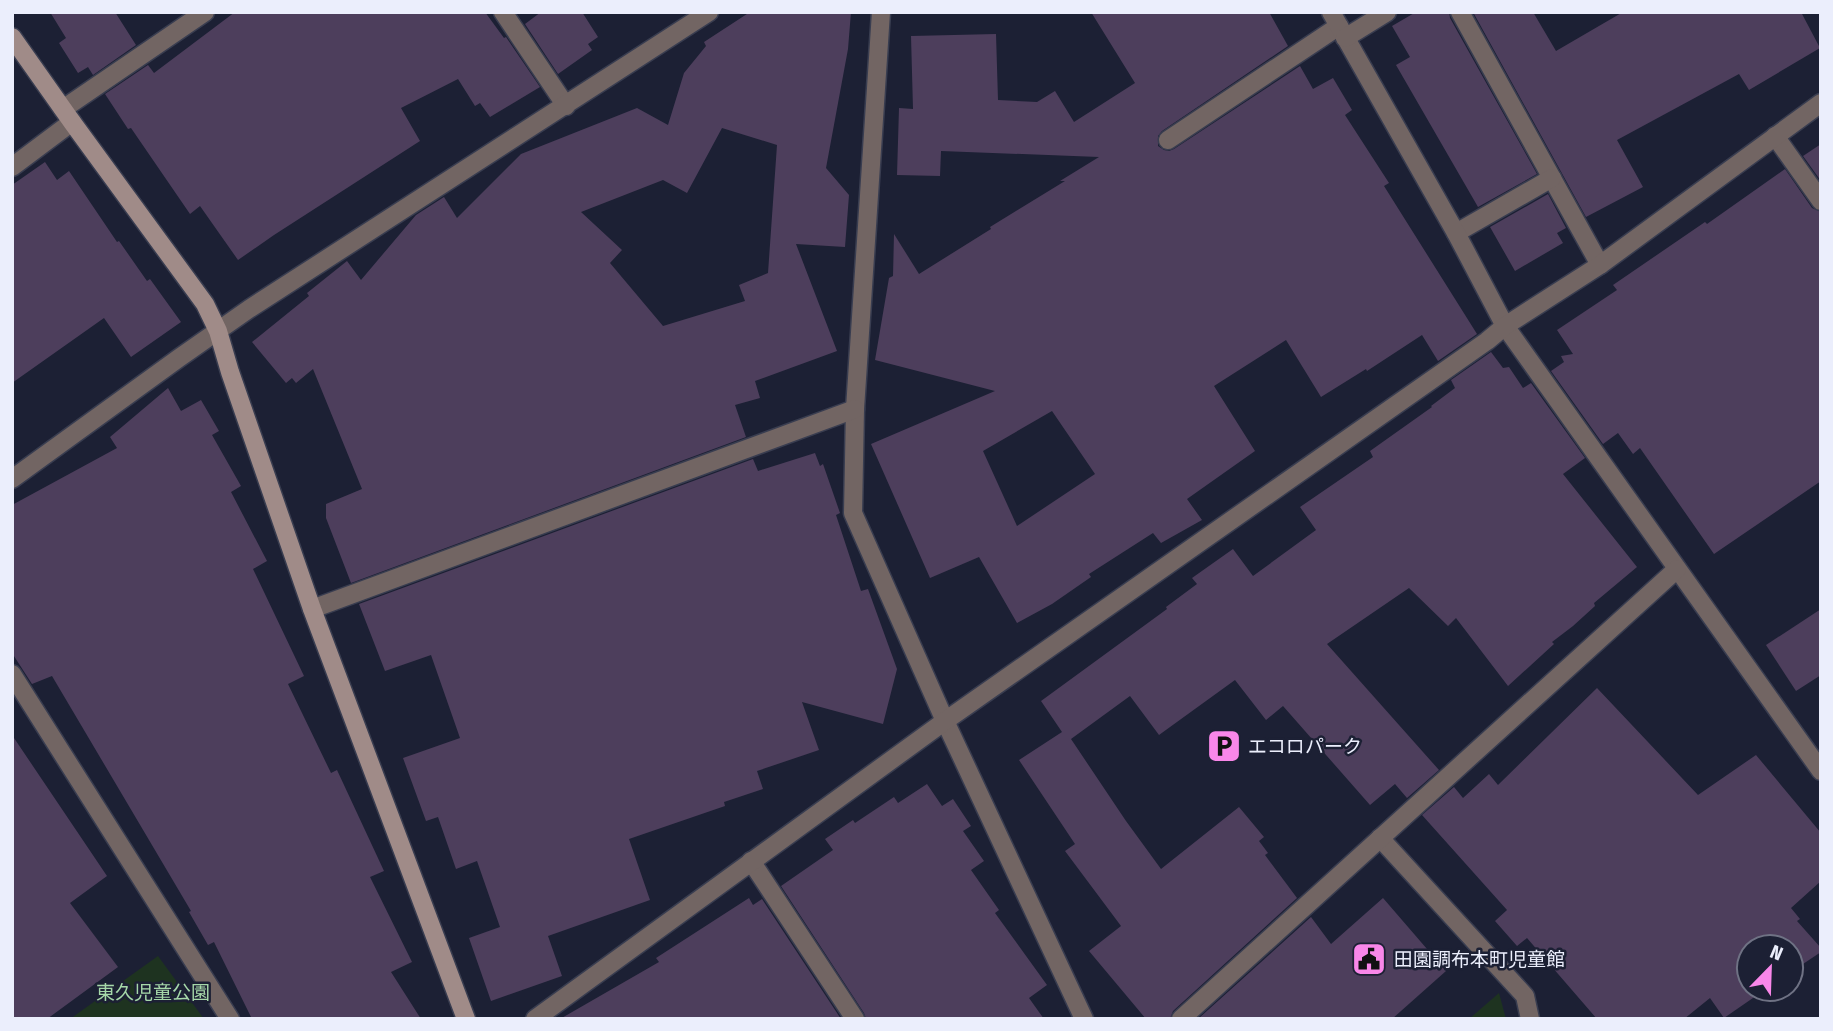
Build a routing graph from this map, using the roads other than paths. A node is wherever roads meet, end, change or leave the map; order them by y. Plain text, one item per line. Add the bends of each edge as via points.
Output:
1 (205, 12) edge
2 (503, 12) edge
3 (709, 12) edge
4 (881, 12) edge
5 (1387, 12) edge
6 (1460, 12) edge
7 (1338, 25) edge
8 (12, 37) edge
9 (1821, 103) edge
10 (566, 106) junction
11 (67, 115) junction
12 (1775, 136) junction
13 (1168, 140) dead end
14 (12, 167) edge
15 (1552, 178) junction
16 (1821, 201) edge
17 (1456, 233) junction
18 (1600, 265) junction
19 (1506, 326) junction
20 (218, 331) junction
21 (855, 409) junction
22 (12, 479) edge
23 (1677, 569) junction
24 (312, 609) junction
25 (12, 674) edge
26 (945, 721) junction
27 (1821, 771) edge
28 (1380, 838) junction
29 (751, 862) junction
30 (230, 1019) edge
31 (466, 1019) edge
32 (535, 1019) edge
33 (855, 1019) edge
34 (1084, 1019) edge
35 (1181, 1019) edge
36 (1530, 1019) edge

1 - 11 street
2 - 10 street
3 - 10 street
4 - 21 street
5 - 7 street
6 - 15 street
7 - 13 street
7 - 17 street
8 - 11 street
9 - 12 street
10 - 20 street
11 - 14 street
11 - 20 street via 205,304
12 - 16 street
12 - 18 street
15 - 17 street
15 - 18 street
17 - 19 street
18 - 19 street
19 - 23 street
19 - 26 street
20 - 22 street
20 - 24 street
21 - 24 street
21 - 26 street via 853,513
23 - 27 street
23 - 28 street
24 - 31 street
25 - 30 street
26 - 29 street
26 - 34 street
28 - 35 street
28 - 36 street via 1525,996
29 - 32 street
29 - 33 street

